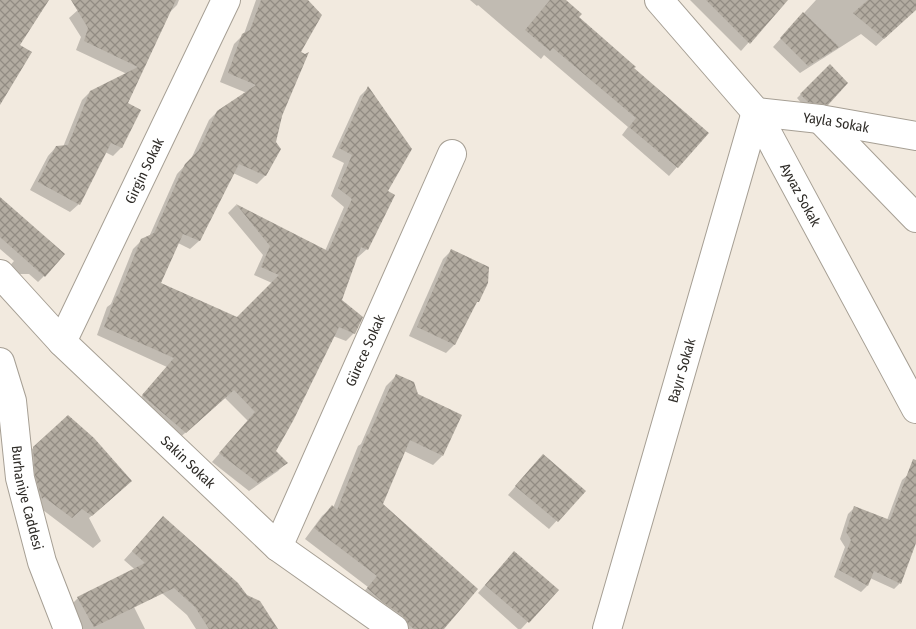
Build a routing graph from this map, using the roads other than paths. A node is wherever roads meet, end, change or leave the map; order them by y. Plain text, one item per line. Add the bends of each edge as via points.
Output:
1 (226, 0) edge
2 (658, 0) edge
3 (756, 112) junction
4 (820, 119) junction
5 (916, 136) edge
6 (452, 154) dead end
7 (916, 218) edge
8 (0, 274) edge
9 (62, 342) junction
10 (0, 362) edge
11 (916, 409) edge
12 (278, 547) junction
13 (68, 629) edge
14 (394, 629) edge
15 (607, 629) edge

1 - 9 street, Girgin Sokak
2 - 3 street, Ayvaz Sokak
3 - 4 street, Yayla Sokak
3 - 11 street, Ayvaz Sokak
3 - 15 street, Bayır Sokak
4 - 5 street, Yayla Sokak
4 - 7 street
6 - 12 street, Gürece Sokak
8 - 9 street, Sakin Sokak
9 - 12 street, Sakin Sokak
10 - 13 street, Burhaniye Caddesi via 12,401 20,478 42,562
12 - 14 street, Sakin Sokak

